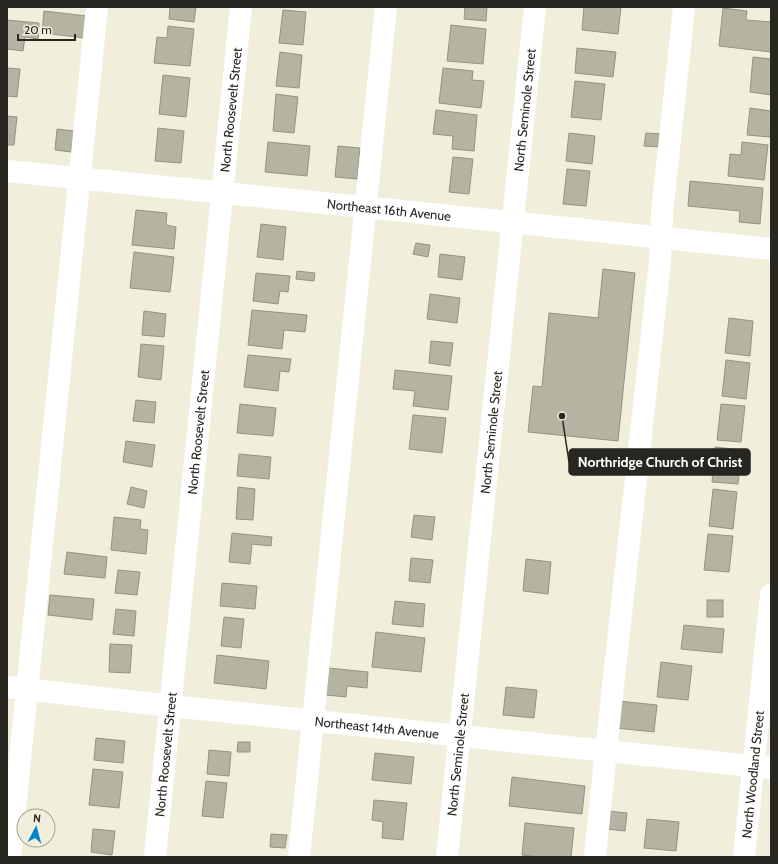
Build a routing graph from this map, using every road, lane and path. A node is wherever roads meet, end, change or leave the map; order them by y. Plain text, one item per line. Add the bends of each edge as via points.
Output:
1 (97, 7) edge
2 (241, 7) edge
3 (386, 7) edge
4 (535, 7) edge
5 (684, 7) edge
6 (7, 171) edge
7 (79, 179) junction
8 (222, 194) junction
9 (365, 207) junction
10 (513, 222) junction
11 (662, 238) junction
12 (771, 249) edge
13 (771, 595) edge
14 (17, 688) edge
15 (171, 706) junction
16 (313, 720) junction
17 (460, 736) junction
18 (606, 750) junction
19 (762, 767) edge
20 (10, 857) edge
21 (155, 857) edge
22 (299, 857) edge
23 (447, 857) edge
24 (595, 857) edge
25 (744, 857) edge

1 - 7 street
2 - 8 street, North Roosevelt Street
3 - 9 street
4 - 10 street, North Seminole Street
5 - 11 street via 662,214
6 - 7 street, Northeast 16th Avenue
7 - 8 street, Northeast 16th Avenue
7 - 14 street
8 - 9 street, Northeast 16th Avenue
8 - 15 street, North Roosevelt Street
9 - 10 street, Northeast 16th Avenue
9 - 16 street
10 - 11 street, Northeast 16th Avenue
10 - 17 street, North Seminole Street
11 - 12 street, Northeast 16th Avenue
11 - 18 street
13 - 19 street, North Woodland Street
14 - 15 street, Northeast 14th Avenue
14 - 20 street
15 - 16 street, Northeast 14th Avenue
15 - 21 street, North Roosevelt Street
16 - 17 street, Northeast 14th Avenue
16 - 22 street
17 - 18 street, Northeast 14th Avenue
17 - 23 street, North Seminole Street
18 - 19 street, Northeast 14th Avenue
18 - 24 street
19 - 25 street, North Woodland Street

